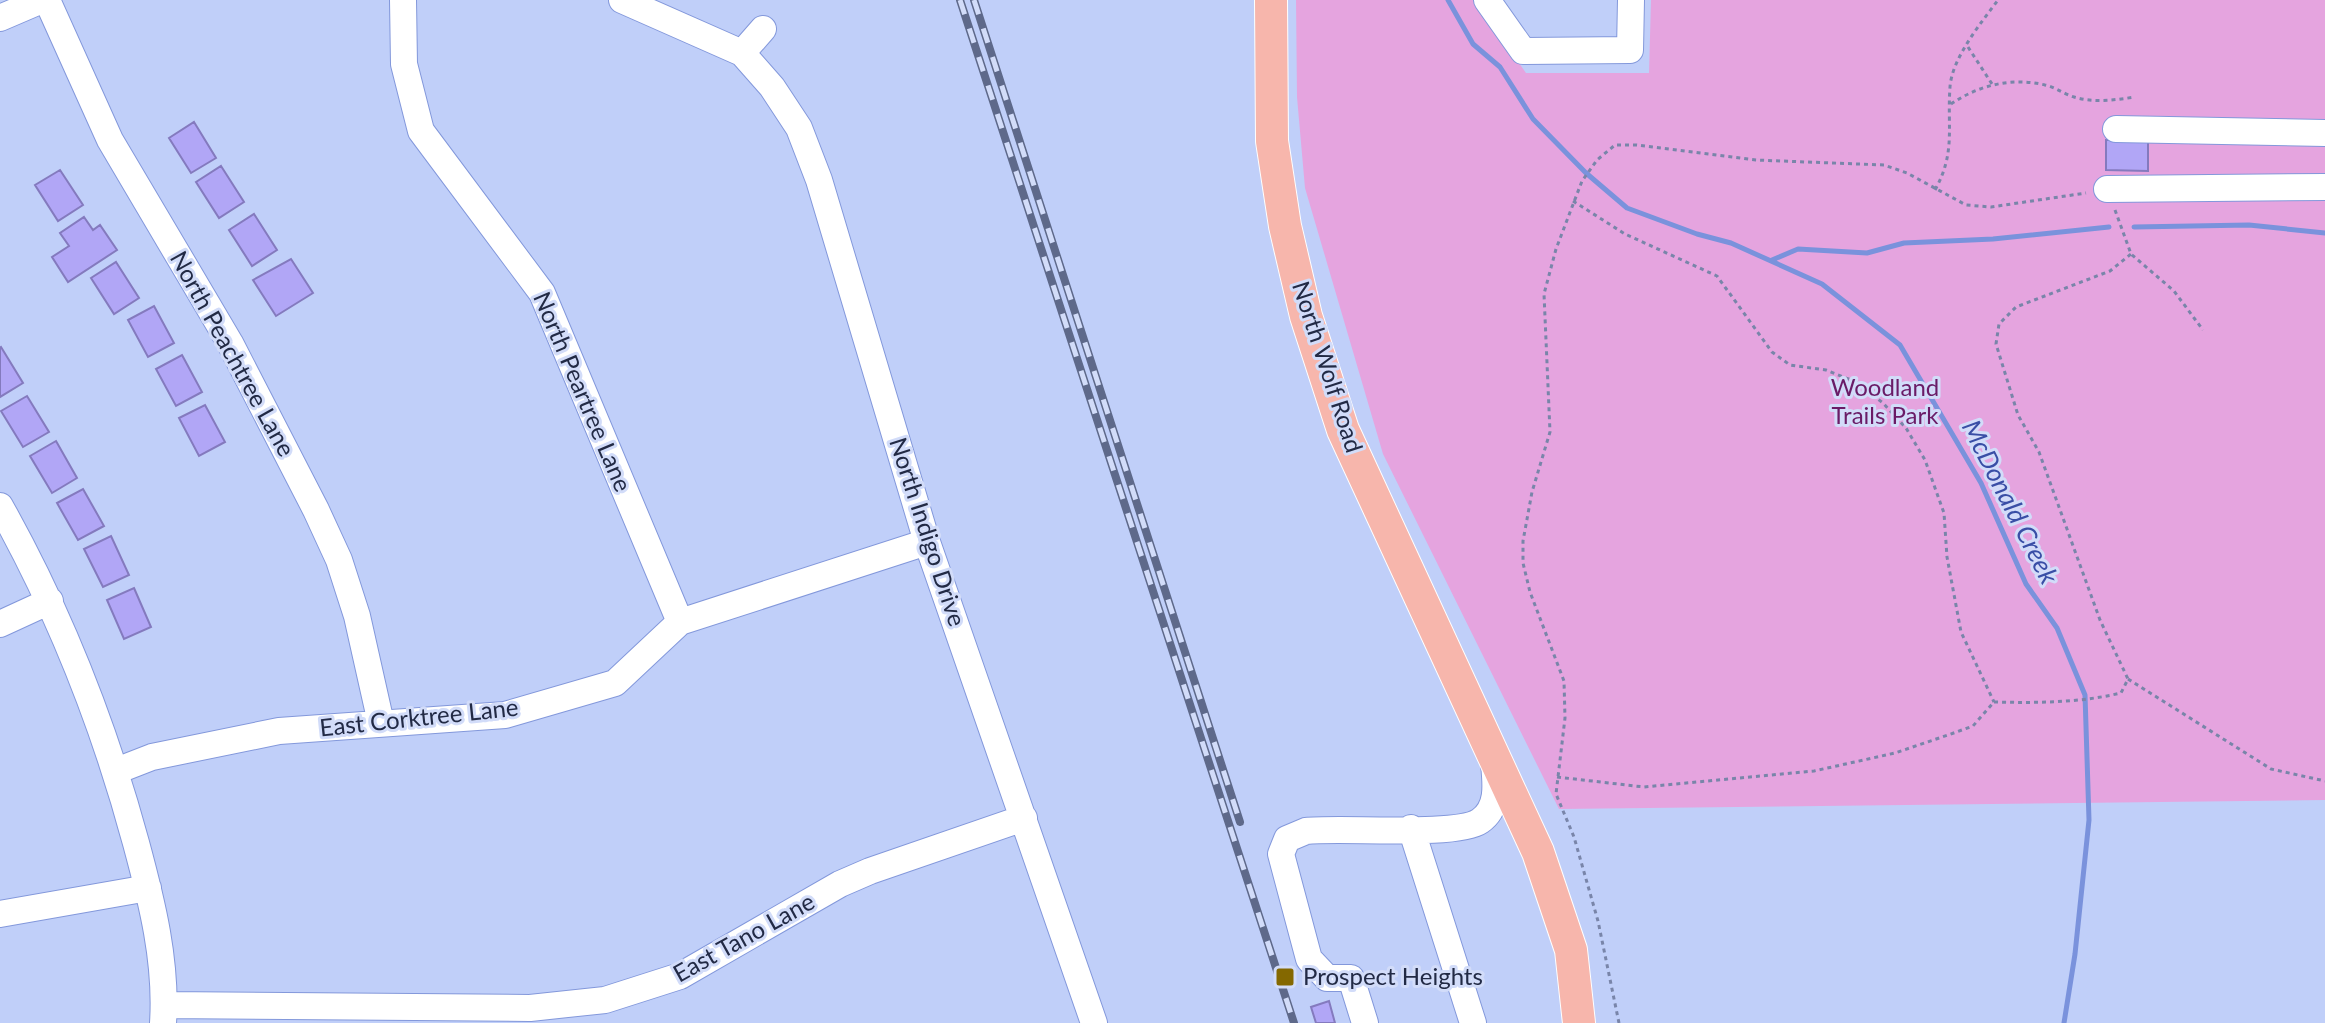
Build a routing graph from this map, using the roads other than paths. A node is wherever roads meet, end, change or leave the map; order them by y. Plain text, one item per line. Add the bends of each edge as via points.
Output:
1 (45, 0) edge
2 (403, 0) edge
3 (622, 0) edge
4 (1271, 0) edge
5 (1488, 1) edge
6 (1631, 1) edge
7 (0, 18) edge
8 (763, 29) dead end
9 (742, 53) junction
10 (2116, 129) dead end
11 (2325, 133) edge
12 (2325, 187) edge
13 (2107, 189) road end
14 (0, 506) edge
15 (927, 542) junction
16 (50, 601) junction
17 (680, 622) junction
18 (0, 624) edge
19 (381, 723) junction
20 (1494, 754) junction
21 (116, 771) junction
22 (1024, 818) junction
23 (1411, 828) junction
24 (148, 888) junction
25 (0, 914) edge
26 (164, 1014) edge
27 (1094, 1023) edge
28 (1365, 1023) edge
29 (1473, 1023) edge
30 (1579, 1023) edge

1 - 7 street
1 - 19 street, North Peachtree Lane via 110,140 230,343 322,522 357,616
2 - 17 street, North Peartree Lane via 404,64 421,131 542,293
3 - 9 street
4 - 20 main road, North Wolf Road via 1272,141 1306,316 1343,430
5 - 6 street via 1523,51 1630,50
8 - 9 street
9 - 15 street, North Indigo Drive via 799,128 819,180
10 - 11 street
12 - 13 street
14 - 16 street
15 - 17 street, East Corktree Lane
15 - 22 street, North Indigo Drive
16 - 18 street
16 - 21 street
17 - 19 street, East Corktree Lane via 615,683 505,715
19 - 21 street, East Corktree Lane via 227,740
20 - 23 street via 1493,805 1479,822
20 - 30 main road, North Wolf Road via 1538,852 1571,950
21 - 24 street
22 - 26 street, East Tano Lane via 870,871 680,976 605,1000 530,1008
22 - 27 street, North Indigo Drive
23 - 28 street via 1306,831 1287,839 1281,854 1309,959 1327,978 1351,978
23 - 29 street
24 - 25 street
24 - 26 street

